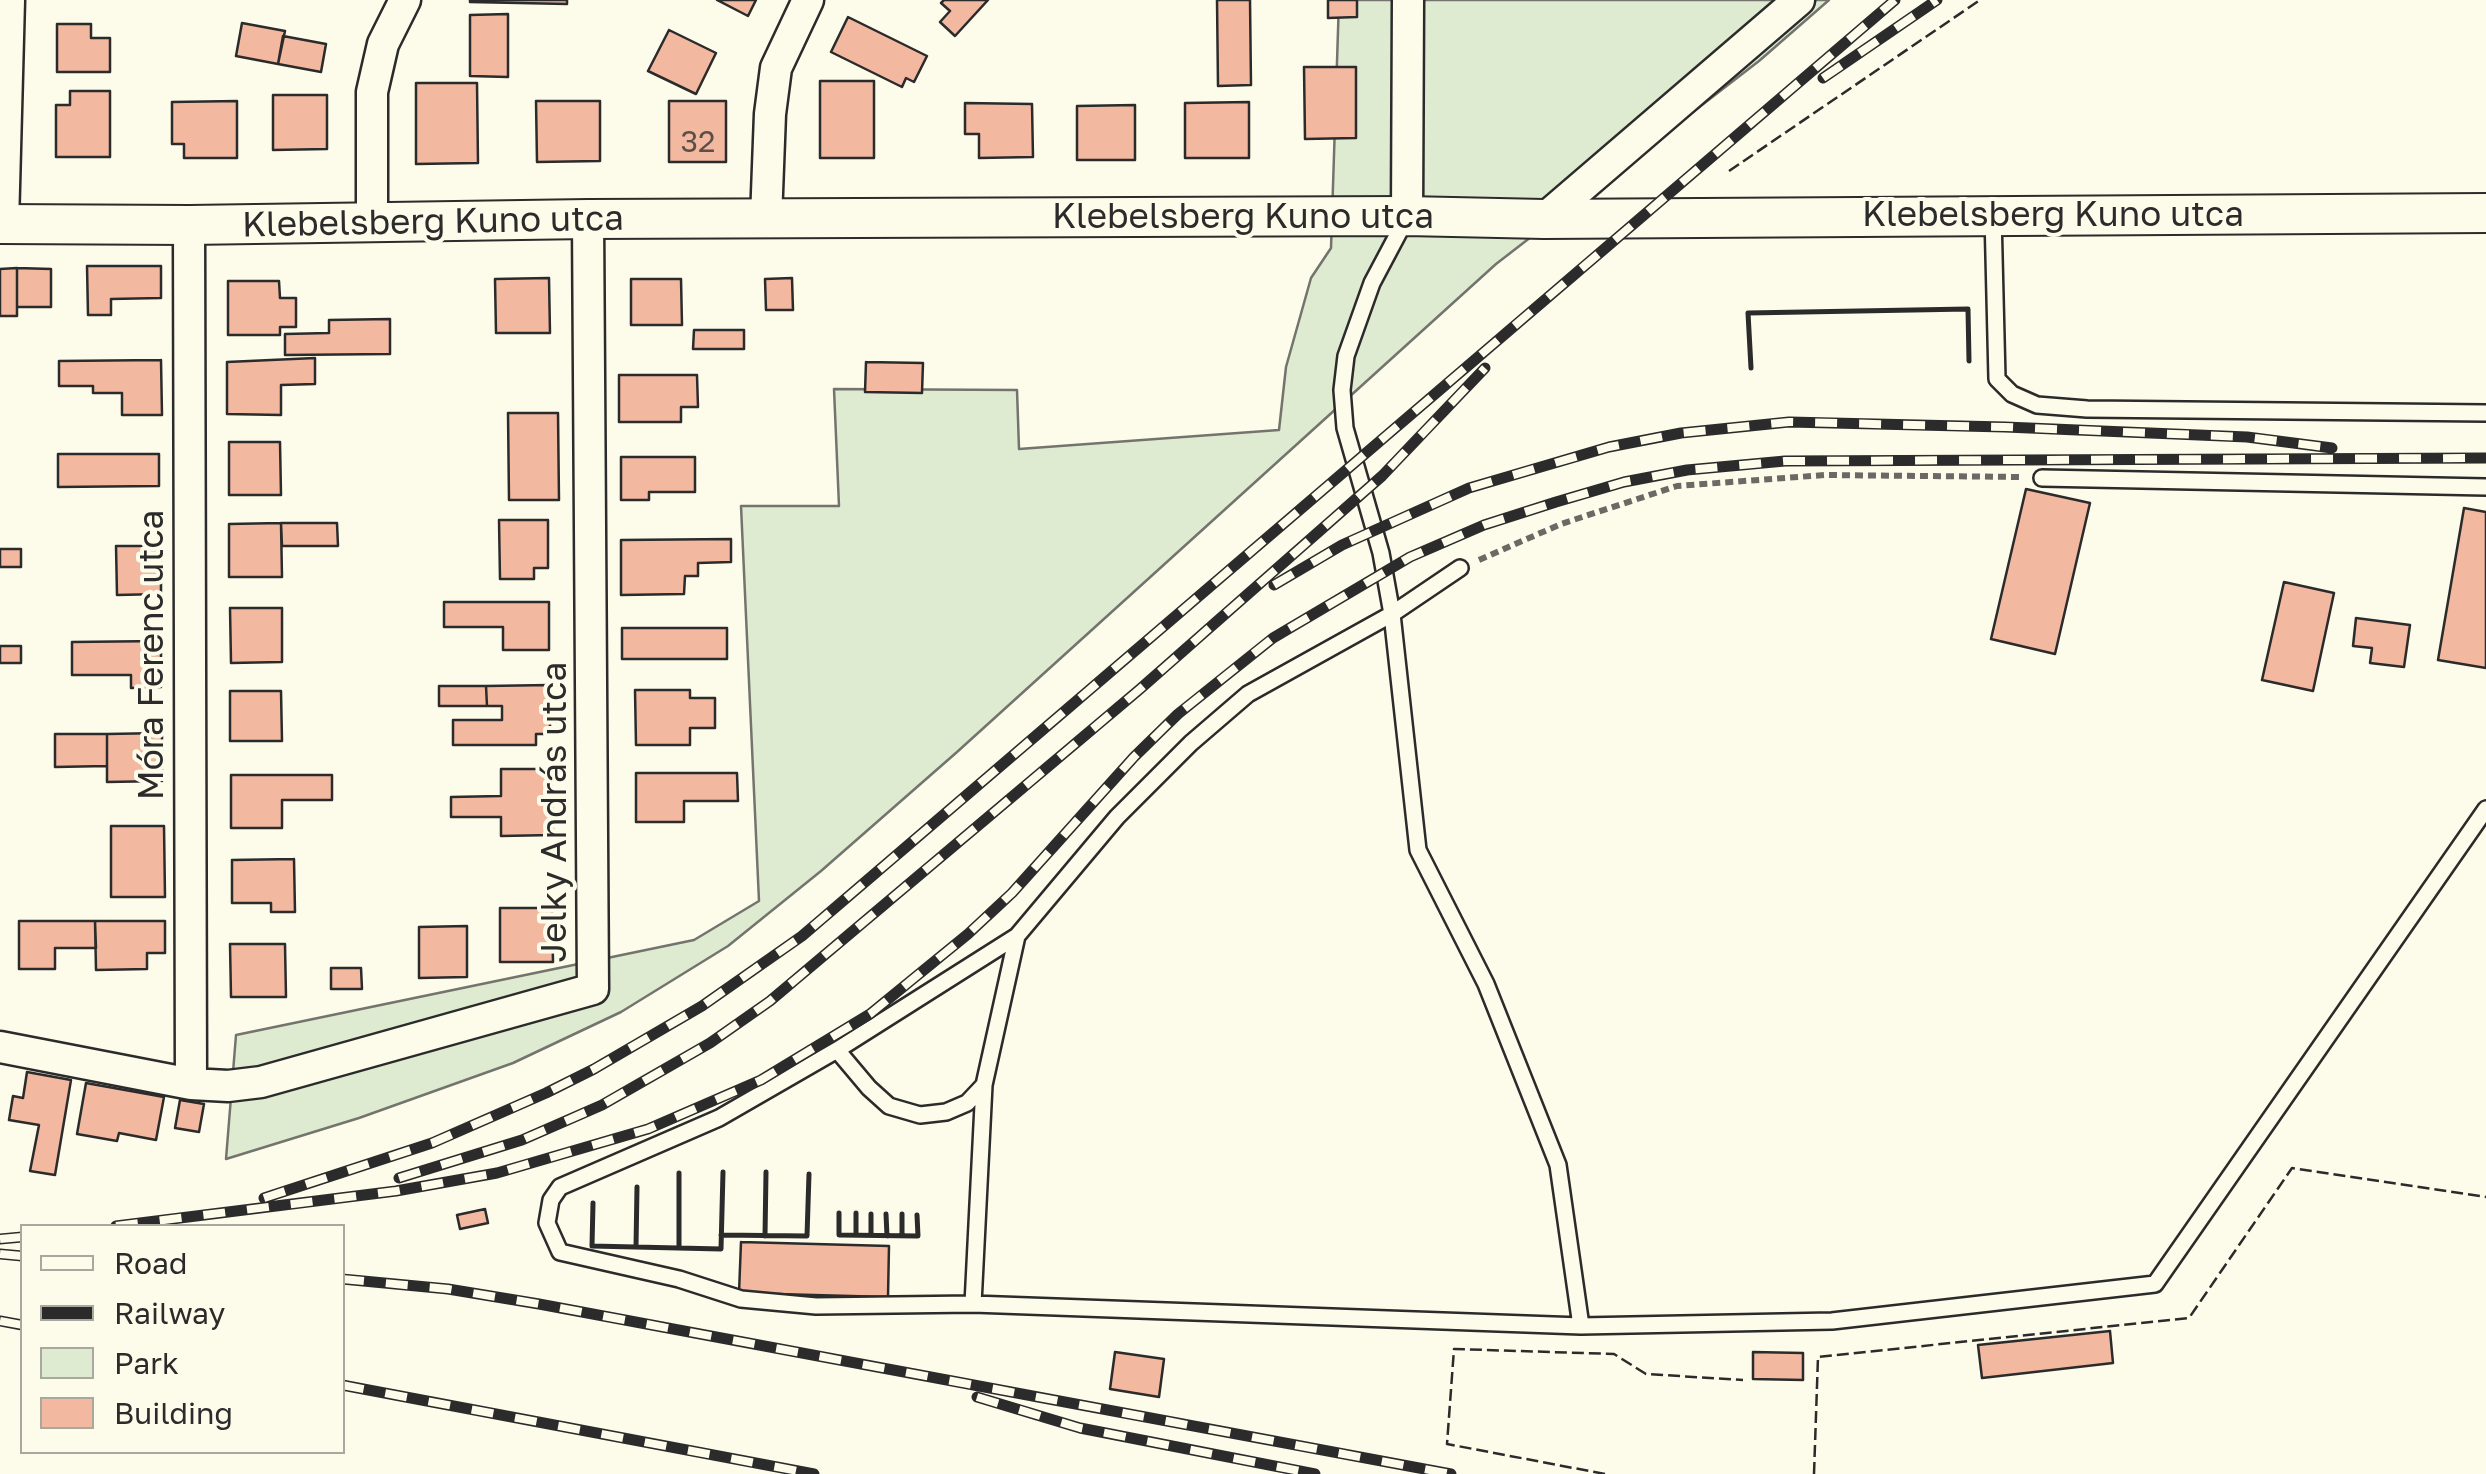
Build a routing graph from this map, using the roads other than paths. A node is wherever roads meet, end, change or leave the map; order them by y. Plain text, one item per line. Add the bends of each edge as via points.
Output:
1 (10, 0) edge
2 (405, 0) edge
3 (808, 0) edge
4 (1408, 0) edge
5 (1800, 0) edge
6 (2486, 213) edge
7 (1993, 215) junction
8 (1407, 216) junction
9 (766, 218) junction
10 (588, 219) junction
11 (1544, 219) junction
12 (372, 222) junction
13 (2, 224) edge
14 (188, 225) junction
15 (2486, 413) edge
16 (2042, 478) road end
17 (2486, 487) edge
18 (1460, 568) road end
19 (1392, 614) junction
20 (2486, 809) edge
21 (1017, 936) junction
22 (0, 1048) edge
23 (837, 1050) junction
24 (190, 1084) junction
25 (984, 1085) junction
26 (973, 1304) junction
27 (1581, 1326) junction

1 - 13 street
2 - 12 street via 374,80
3 - 9 street via 776,68
4 - 8 street
5 - 11 street
6 - 7 street, Klebelsberg Kuno utca
7 - 11 street, Klebelsberg Kuno utca
7 - 15 lane via 1997,379 2038,405
8 - 9 street, Klebelsberg Kuno utca
8 - 11 street, Klebelsberg Kuno utca
8 - 19 lane via 1358,318 1342,390 1345,428
9 - 10 street, Klebelsberg Kuno utca
10 - 12 street, Klebelsberg Kuno utca
10 - 24 street, Jelky András utca via 594,989 260,1082
12 - 14 street, Klebelsberg Kuno utca
13 - 14 street, Klebelsberg Kuno utca
14 - 24 street, Móra Ferenc utca
16 - 17 lane
18 - 19 lane
19 - 21 lane via 1248,694 1205,730 1117,817
19 - 27 lane via 1418,850 1486,984 1558,1165
20 - 27 lane via 2155,1284 1832,1321
21 - 23 lane
21 - 25 lane
22 - 24 street
23 - 25 lane via 889,1106 920,1115 967,1103
23 - 26 lane via 719,1118 560,1187 547,1222 560,1252 741,1299 816,1306
25 - 26 lane
26 - 27 lane

